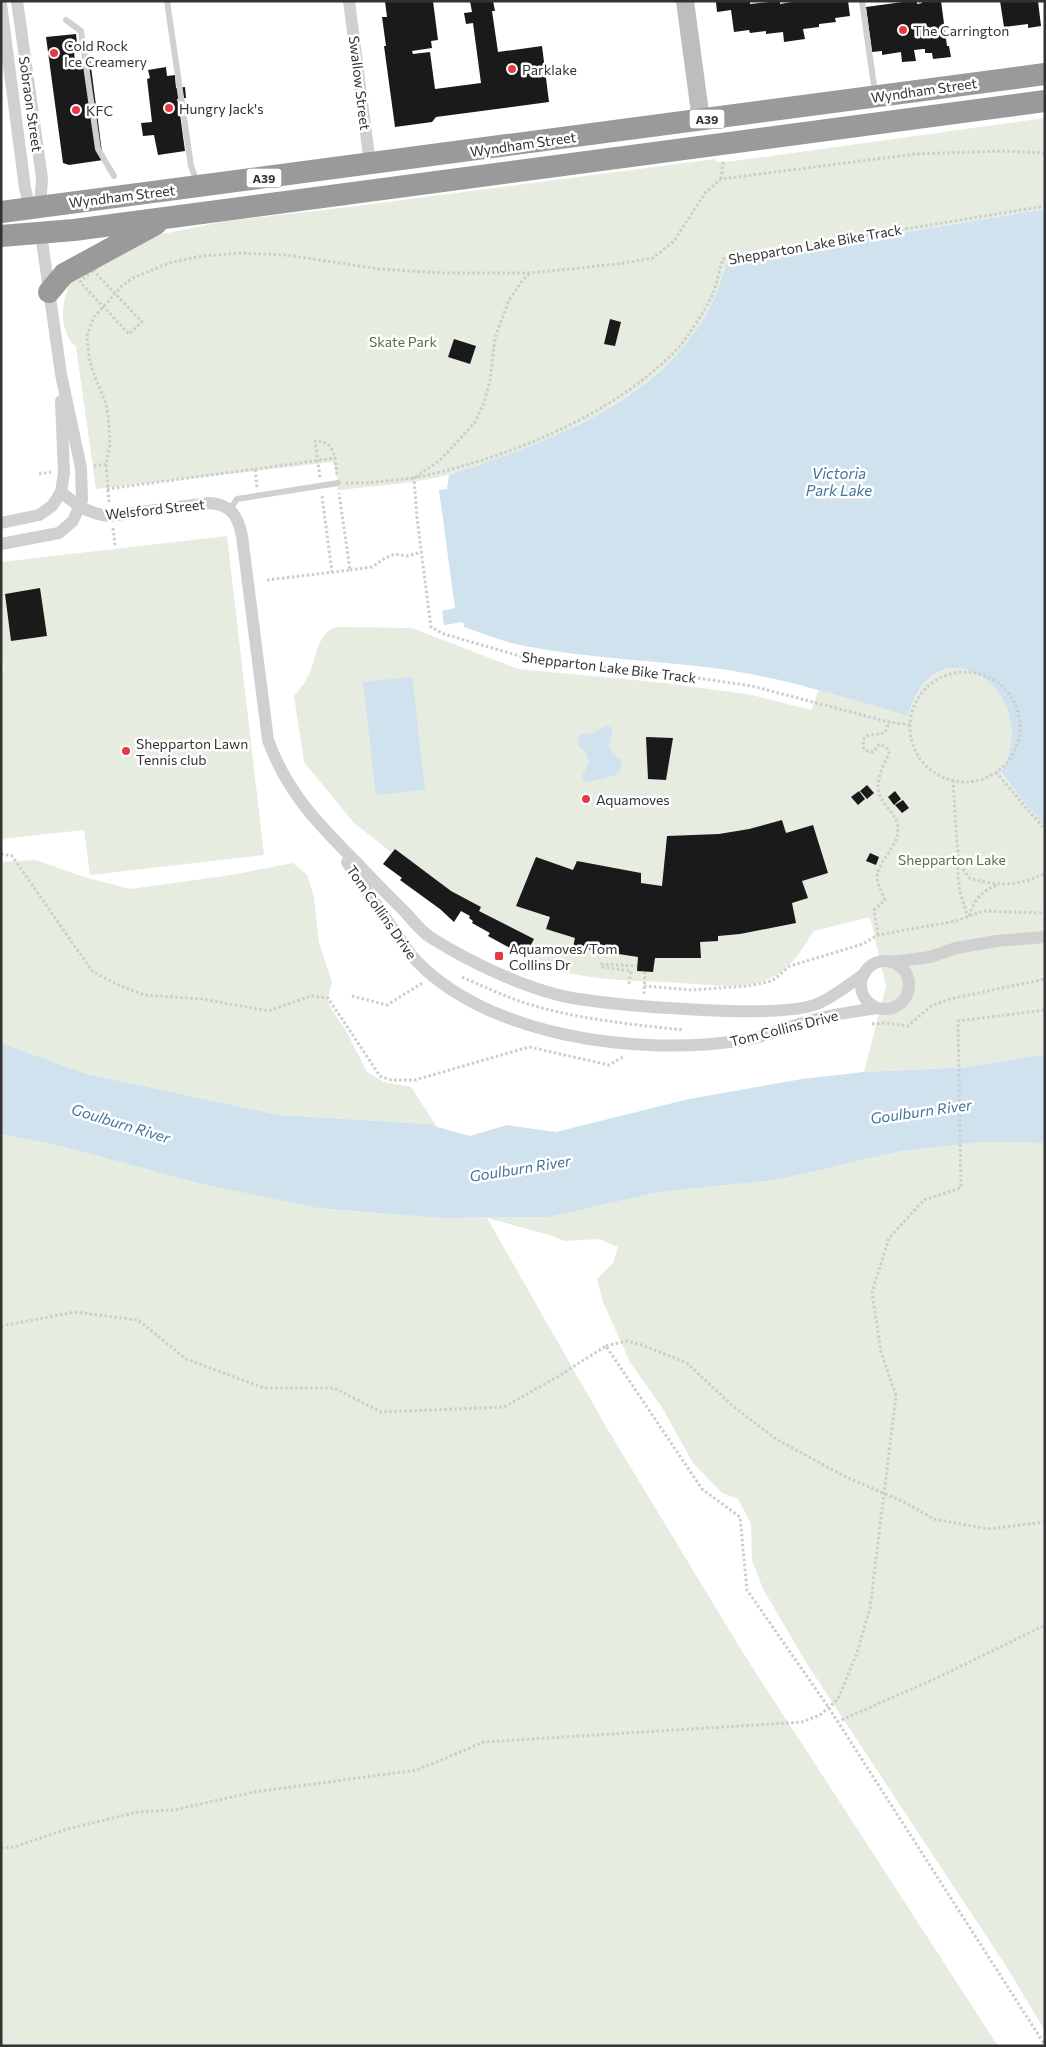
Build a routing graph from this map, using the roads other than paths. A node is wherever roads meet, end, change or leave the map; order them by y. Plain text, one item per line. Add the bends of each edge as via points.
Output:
1 (17, 1) edge
2 (167, 1) edge
3 (349, 1) edge
4 (685, 1) edge
5 (862, 1) edge
6 (1, 4) edge
7 (66, 20) dead end
8 (5, 68) edge
9 (1045, 74) edge
10 (876, 96) junction
11 (1045, 101) edge
12 (701, 120) junction
13 (704, 147) junction
14 (370, 164) junction
15 (114, 176) dead end
16 (198, 187) junction
17 (374, 190) junction
18 (35, 208) junction
19 (1, 212) edge
20 (168, 217) junction
21 (41, 234) junction
22 (1, 236) edge
23 (49, 292) junction
24 (61, 374) junction
25 (338, 482) road end
26 (61, 492) junction
27 (80, 508) junction
28 (230, 509) junction
29 (1, 523) edge
30 (1, 544) edge
31 (328, 835) junction
32 (1045, 937) edge
33 (930, 957) junction
34 (891, 962) junction
35 (865, 973) junction
36 (910, 984) junction
37 (876, 1008) junction

1 - 18 street, Sobraon Street via 42,178
2 - 16 lane via 191,166
3 - 14 street, Swallow Street
4 - 12 street
5 - 10 lane
6 - 8 street, Sobraon Street
7 - 15 lane via 81,31 98,149
8 - 18 street, Sobraon Street via 25,188
9 - 10 highway, Wyndham Street / A39
10 - 12 highway, Wyndham Street / A39
11 - 13 highway, Wyndham Street / A39
12 - 13 highway
12 - 14 highway, Wyndham Street / A39
13 - 17 highway, Wyndham Street / A39
14 - 16 highway, Wyndham Street / A39
14 - 17 highway
16 - 18 highway, Wyndham Street / A39
17 - 20 highway, Wyndham Street / A39
18 - 19 highway, Wyndham Street / A39
18 - 21 highway
20 - 21 highway, Wyndham Street / A39
20 - 23 highway via 64,274
21 - 22 highway, Wyndham Street / A39
21 - 23 street
23 - 24 street
24 - 26 street via 64,473
24 - 27 street via 81,468 83,492
25 - 28 lane via 237,499
26 - 27 street, Welsford Street
26 - 29 street via 52,506 39,515
27 - 28 street, Welsford Street via 112,516 209,503 222,504
27 - 30 street via 73,521 59,532
28 - 31 street, Tom Collins Drive via 238,520 242,536 268,740 277,766 291,789
31 - 35 street, Tom Collins Drive via 430,936 503,976 571,998 642,1007 777,1010 819,1003
31 - 37 street, Tom Collins Drive via 421,966 445,987 469,1001 535,1026 583,1038 674,1046 744,1040 813,1019
32 - 33 street via 956,948
33 - 34 street
33 - 36 street via 915,970
34 - 35 street via 876,963
34 - 36 street via 904,970
35 - 37 street via 862,981 864,997
36 - 37 street via 905,999 899,1005 884,1010

